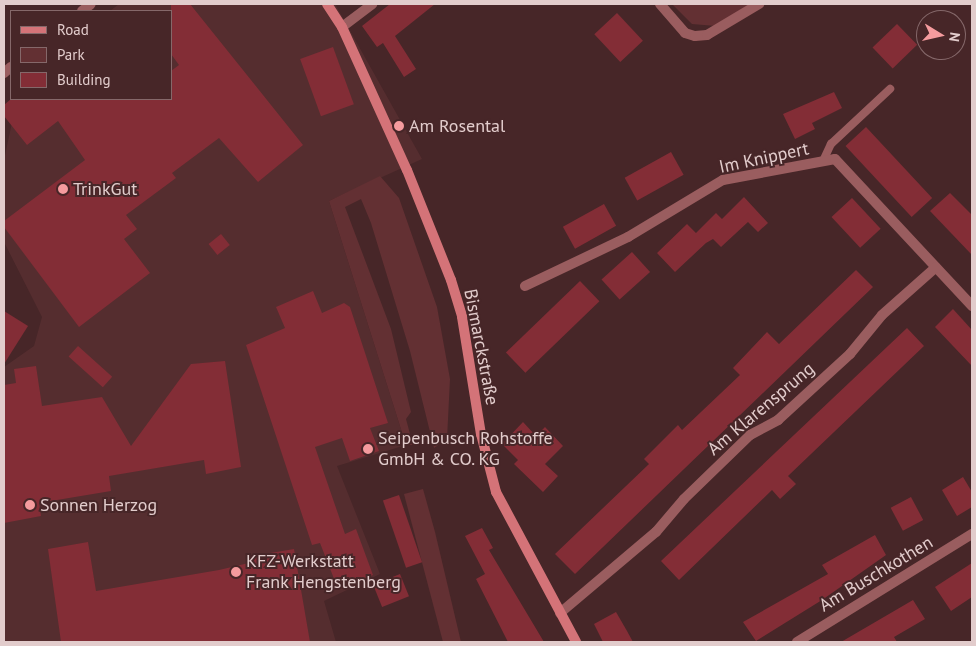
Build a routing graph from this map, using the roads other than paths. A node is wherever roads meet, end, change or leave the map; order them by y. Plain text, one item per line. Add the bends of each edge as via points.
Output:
1 (327, 4) edge
2 (372, 4) edge
3 (660, 4) edge
4 (759, 4) edge
5 (342, 26) junction
6 (890, 88) dead end
7 (824, 161) junction
8 (936, 267) junction
9 (525, 286) dead end
10 (972, 306) edge
11 (972, 534) edge
12 (560, 613) junction
13 (576, 642) edge
14 (797, 642) edge

1 - 5 street, Bismarckstraße
2 - 5 street
3 - 4 street via 685,33 696,36 707,34
5 - 12 street, Bismarckstraße via 407,170 451,280 462,317 480,434 496,492
6 - 7 lane via 831,144
7 - 8 street, Im Knippert via 835,159
7 - 9 street, Im Knippert via 723,180 628,237
8 - 10 street, Im Knippert
8 - 12 street, Am Klarensprung via 882,315 850,354 793,407 778,420 750,435 684,499 656,532
11 - 14 street, Am Buschkothen
12 - 13 street, Bismarckstraße

